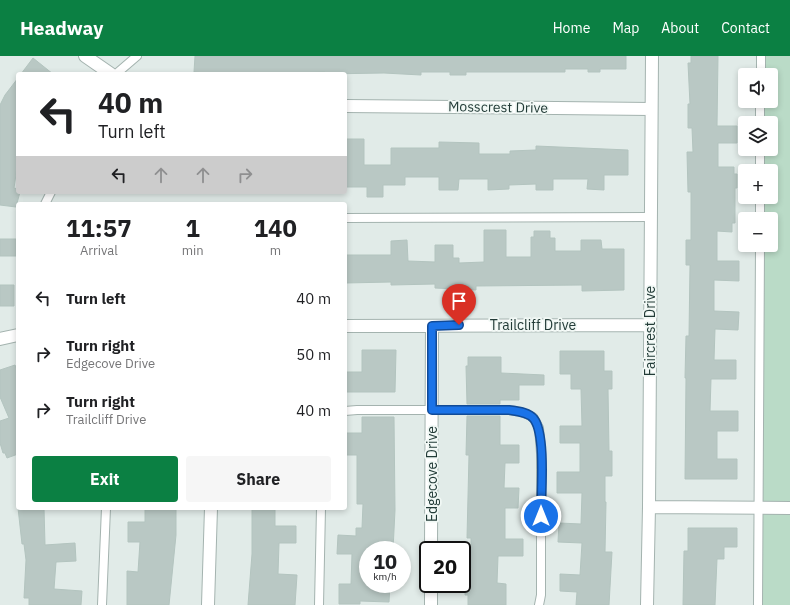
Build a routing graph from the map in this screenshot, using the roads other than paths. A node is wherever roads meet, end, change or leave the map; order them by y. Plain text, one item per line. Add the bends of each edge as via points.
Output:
1 (85, 56) edge
2 (137, 56) edge
3 (652, 56) edge
4 (761, 56) edge
5 (761, 68) edge
6 (108, 72) edge
7 (118, 72) edge
8 (347, 106) edge
9 (651, 109) junction
10 (650, 217) junction
11 (347, 218) edge
12 (760, 252) edge
13 (650, 325) junction
14 (347, 326) edge
15 (432, 326) junction
16 (16, 336) edge
17 (0, 339) edge
18 (432, 410) junction
19 (347, 411) edge
20 (649, 507) junction
21 (758, 508) junction
22 (790, 508) edge
23 (106, 510) edge
24 (211, 510) edge
25 (321, 510) edge
26 (431, 541) edge
27 (431, 593) edge
28 (102, 605) edge
29 (208, 605) edge
30 (319, 605) edge
31 (431, 605) edge
32 (539, 605) edge
33 (647, 605) edge
34 (758, 605) edge

1 - 6 street
2 - 7 lane
3 - 9 street, Faircrest Drive
4 - 5 lane
8 - 9 street, Mosscrest Drive
9 - 10 street, Faircrest Drive
10 - 11 lane
10 - 13 street, Faircrest Drive
12 - 21 lane
13 - 15 street, Trailcliff Drive
13 - 20 street, Faircrest Drive
14 - 15 street, Trailcliff Drive
15 - 18 street, Edgecove Drive
16 - 17 street
18 - 19 lane
18 - 26 street, Edgecove Drive
18 - 32 lane via 509,410 534,417 539,428 541,453
20 - 21 street
20 - 33 street, Faircrest Drive
21 - 22 street
21 - 34 lane
23 - 28 lane
24 - 29 street
25 - 30 lane
27 - 31 street

